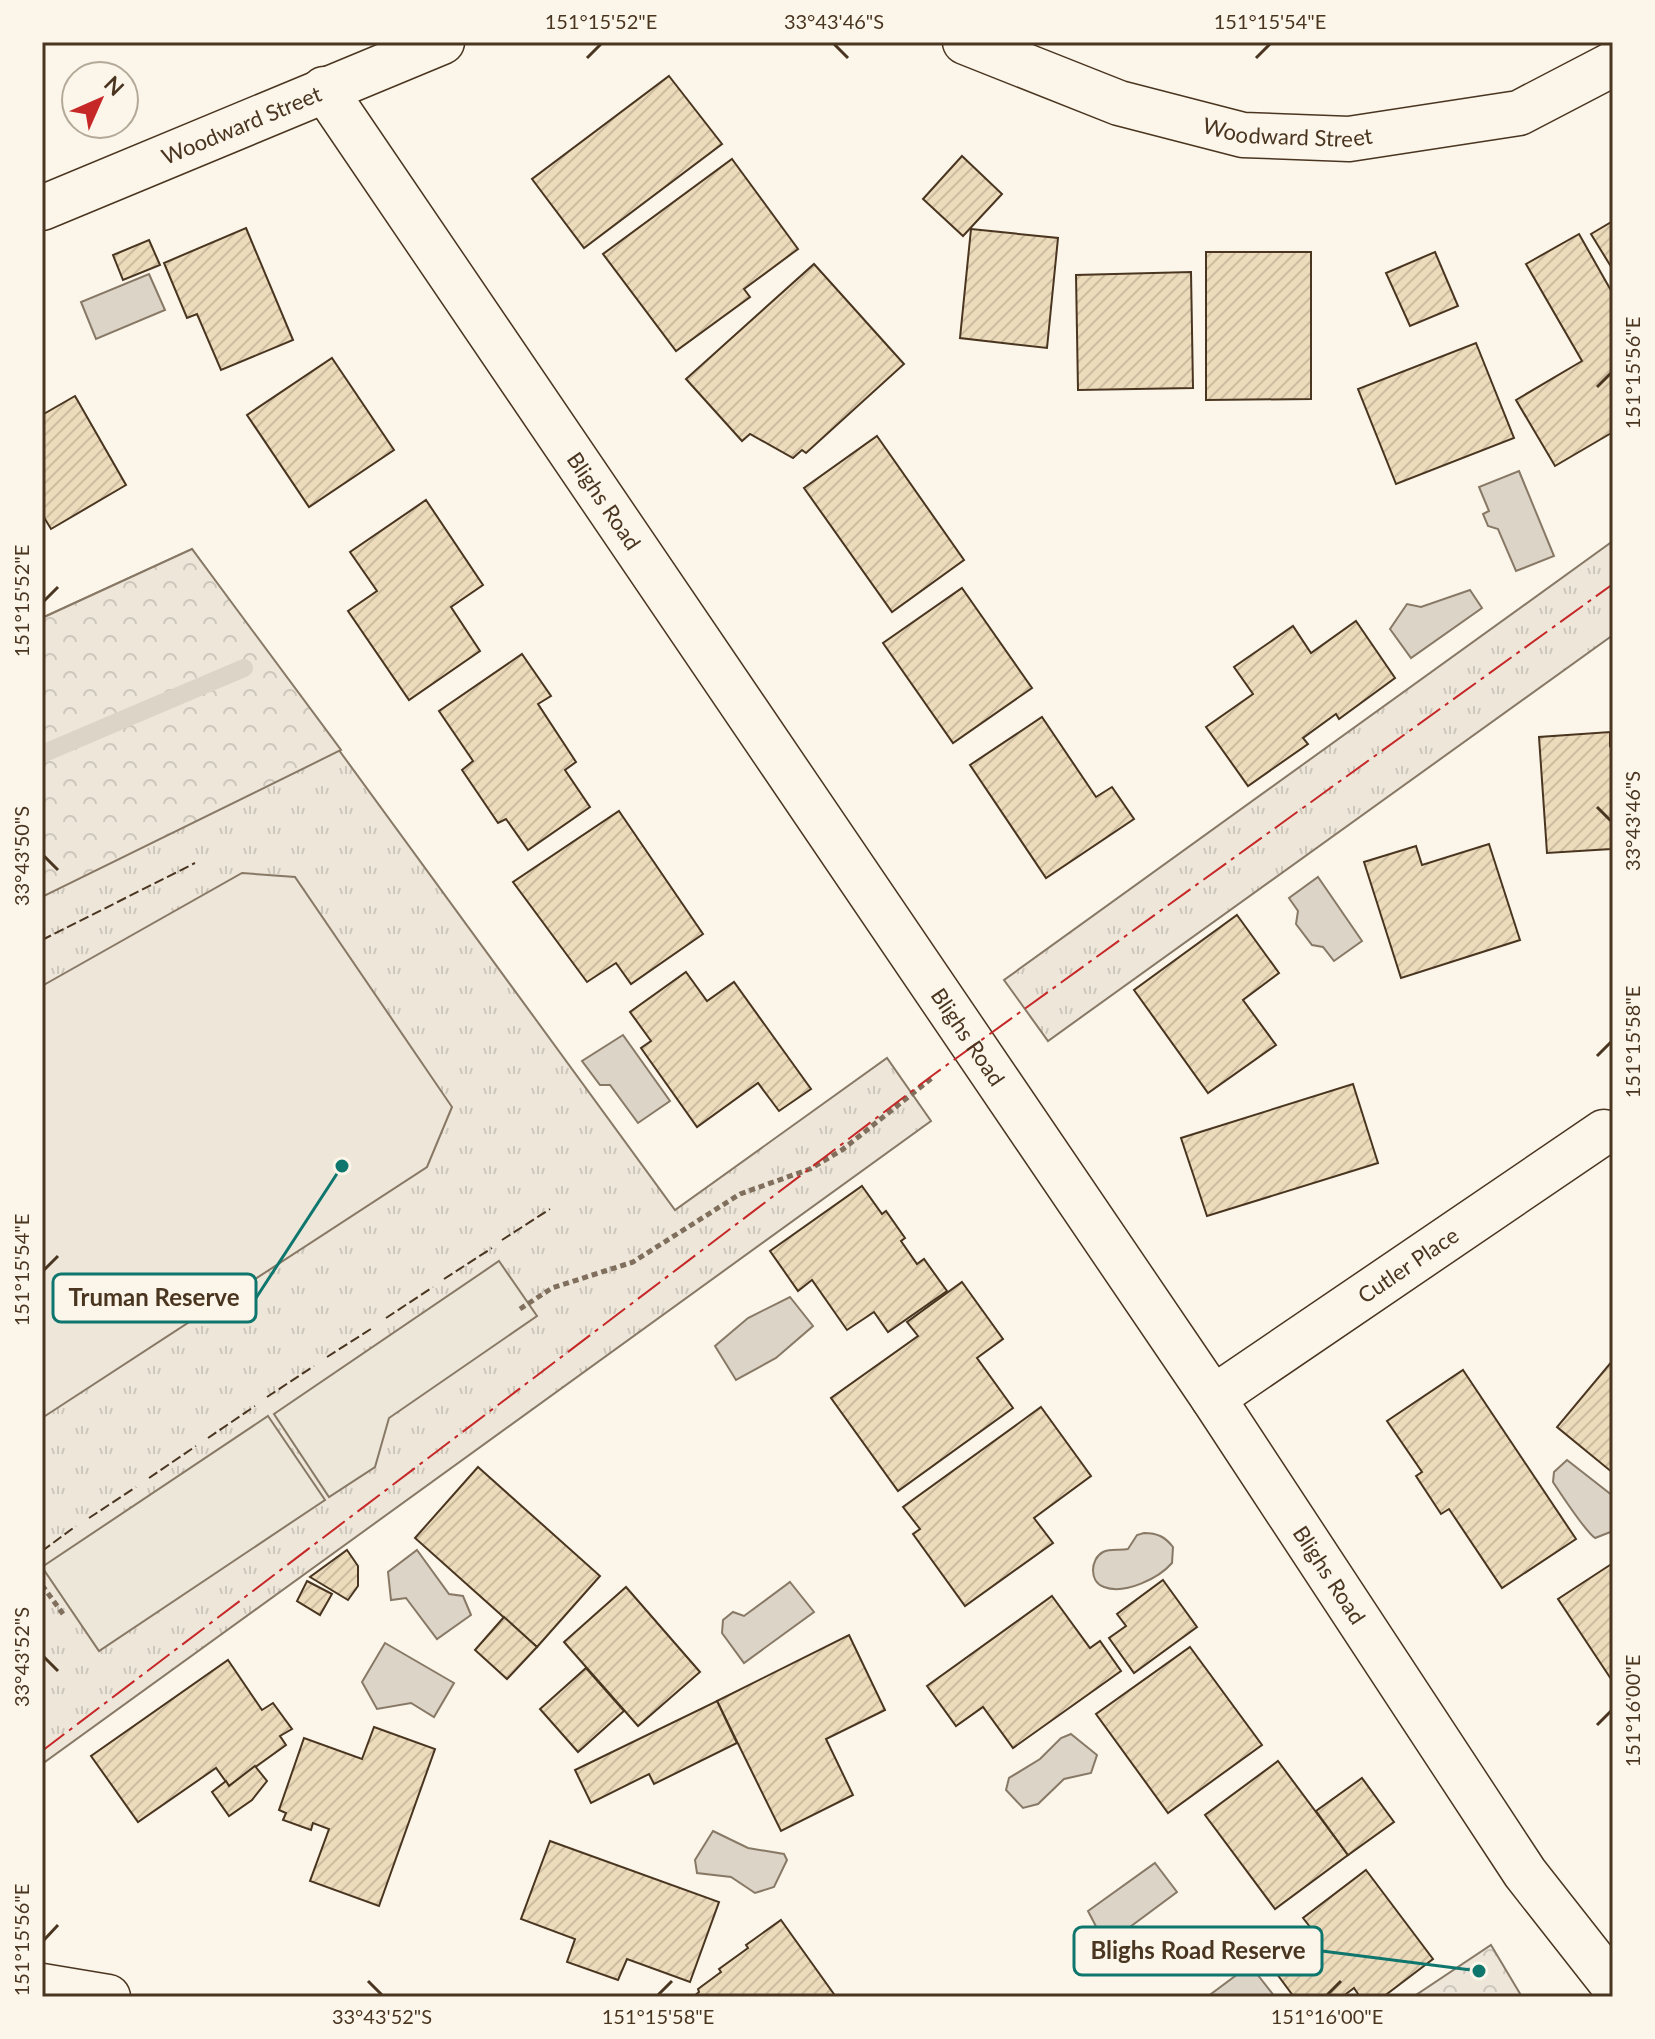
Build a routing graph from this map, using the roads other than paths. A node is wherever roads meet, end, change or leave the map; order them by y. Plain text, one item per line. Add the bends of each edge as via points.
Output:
1 (442, 42) edge
2 (965, 42) edge
3 (1613, 64) edge
4 (324, 89) junction
5 (42, 208) edge
6 (1604, 1132) dead end
7 (1213, 1398) junction
8 (1613, 1985) edge
9 (42, 1986) edge
10 (108, 1997) edge

1 - 4 street, Woodward Street
2 - 3 street, Woodward Street via 1119,103 1258,136 1349,139 1519,113
4 - 5 street, Woodward Street
4 - 7 street, Blighs Road
6 - 7 street, Cutler Place
7 - 8 street, Blighs Road via 1525,1873
9 - 10 street

